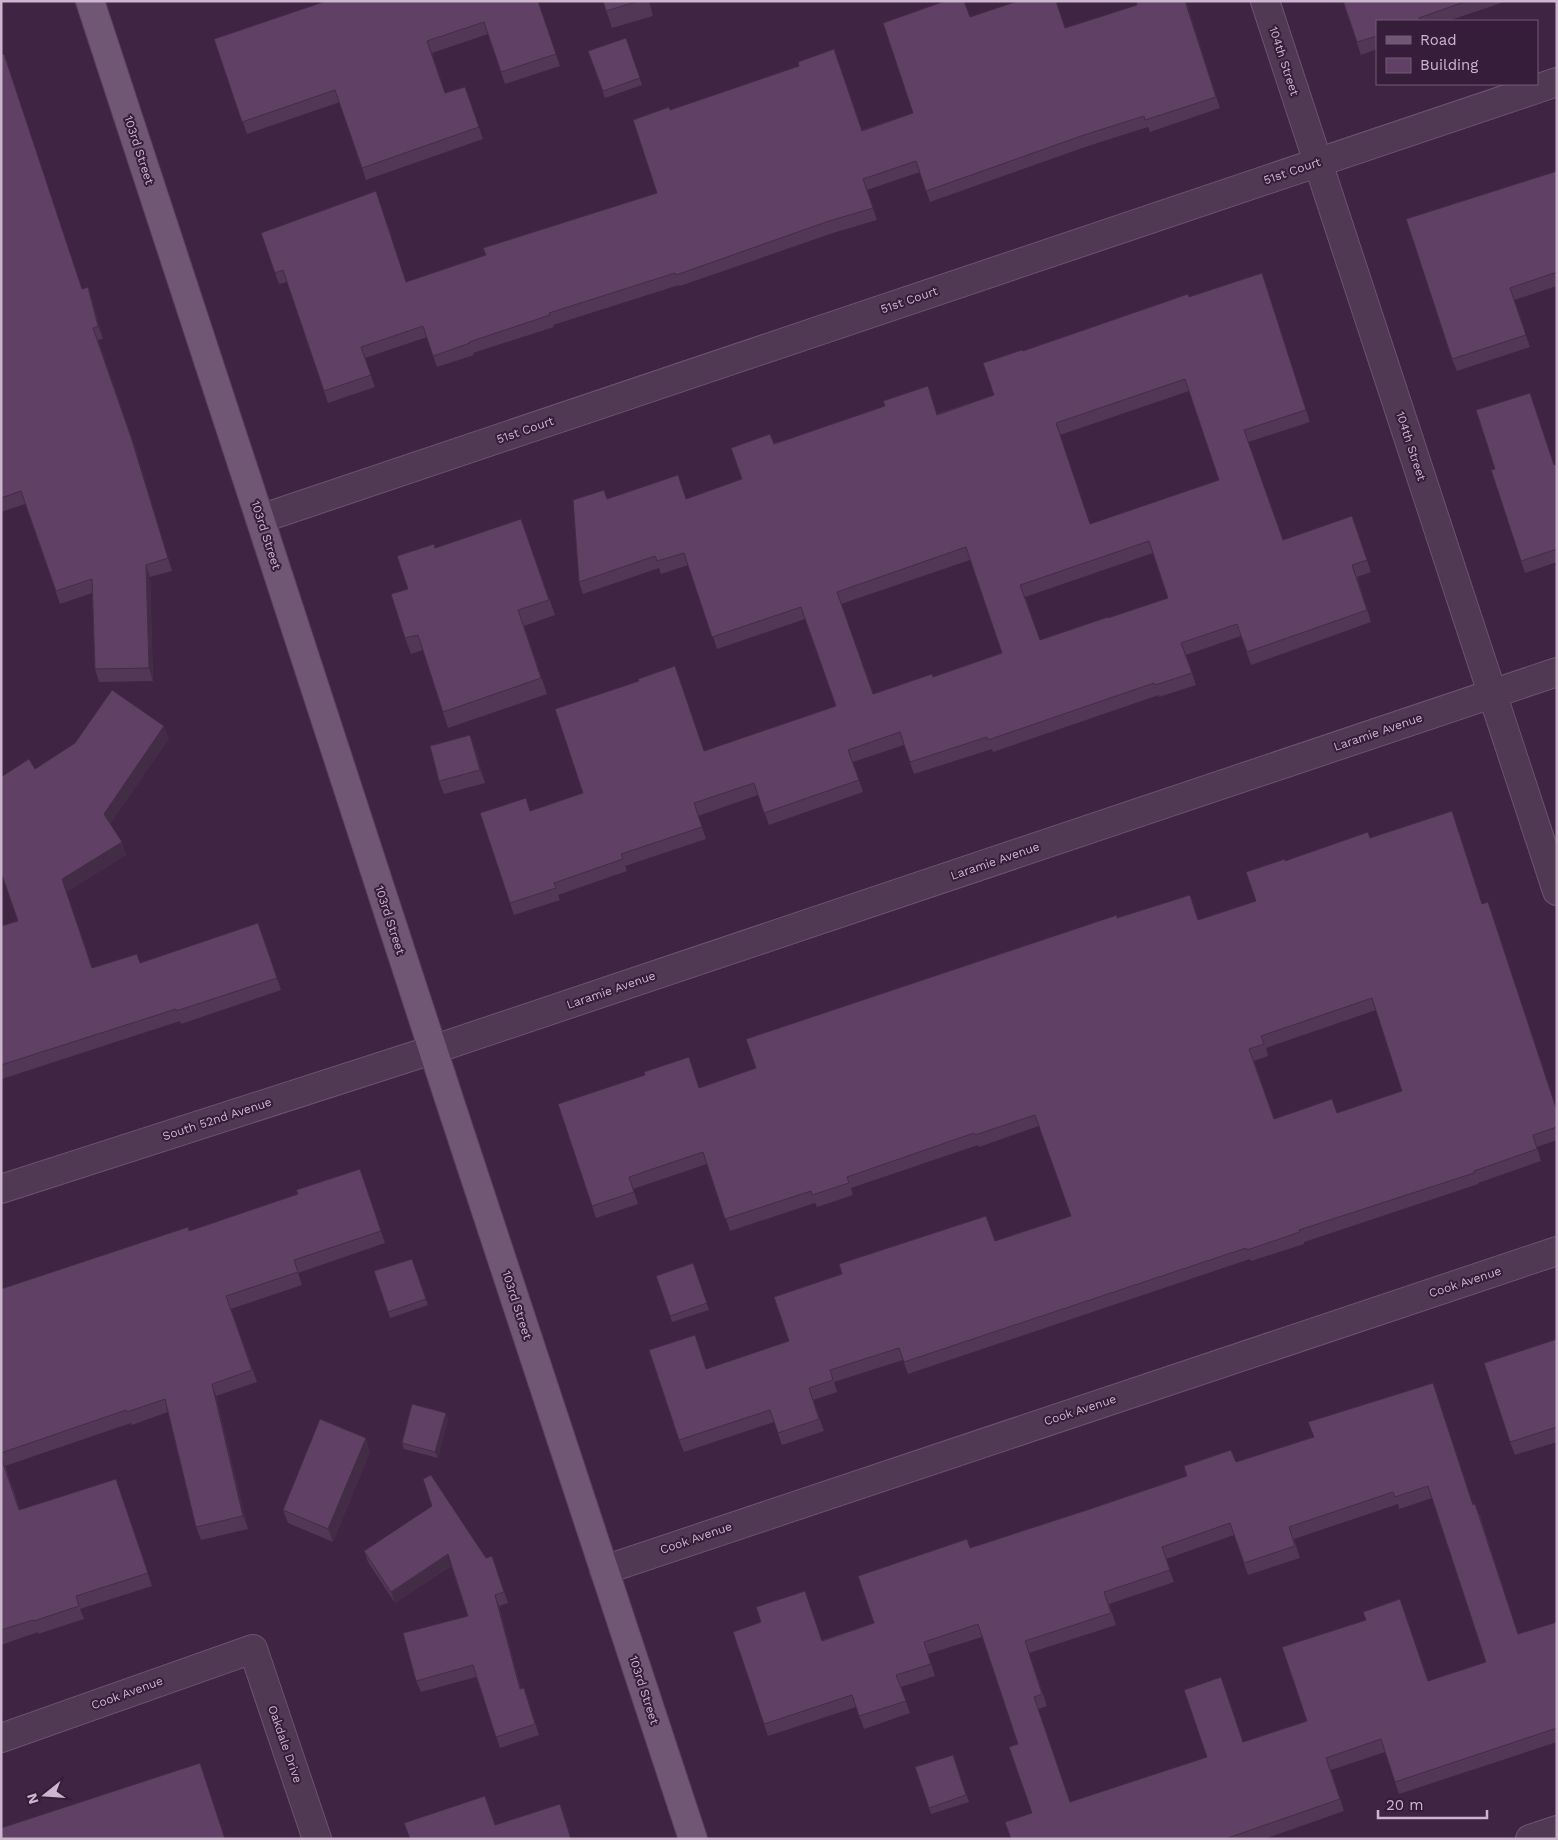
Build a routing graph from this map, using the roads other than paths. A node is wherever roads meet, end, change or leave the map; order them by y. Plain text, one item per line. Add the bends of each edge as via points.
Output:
1 (90, 1) edge
2 (1265, 1) edge
3 (1557, 82) edge
4 (1318, 162) junction
5 (260, 519) junction
6 (1557, 672) edge
7 (1492, 693) junction
8 (1557, 891) edge
9 (432, 1050) junction
10 (1, 1189) edge
11 (1557, 1251) edge
12 (604, 1570) junction
13 (253, 1648) joint
14 (1, 1738) edge
15 (1557, 1830) edge
16 (317, 1839) edge
17 (693, 1839) edge
18 (1530, 1839) edge

1 - 5 main road, 103rd Street
2 - 4 street, 104th Street
3 - 4 street, 51st Court
4 - 5 street, 51st Court
4 - 7 street, 104th Street
5 - 9 main road, 103rd Street
6 - 7 street, Laramie Avenue
7 - 8 street, 104th Street
7 - 9 street, Laramie Avenue
9 - 10 street, South 52nd Avenue
9 - 12 main road, 103rd Street
11 - 12 street, Cook Avenue
12 - 17 main road, 103rd Street
13 - 14 street, Cook Avenue
13 - 16 street, Oakdale Drive
15 - 18 street

